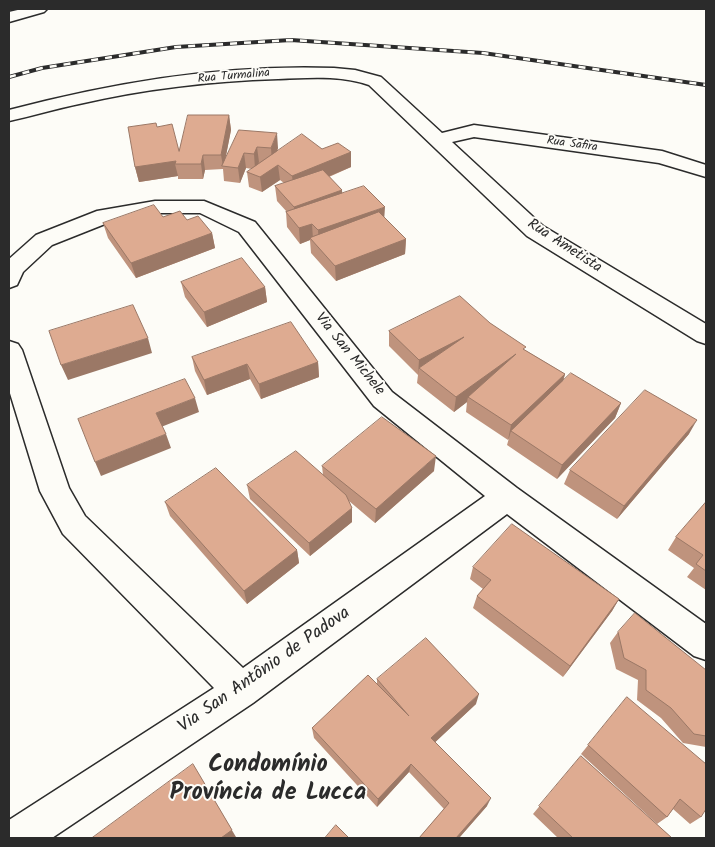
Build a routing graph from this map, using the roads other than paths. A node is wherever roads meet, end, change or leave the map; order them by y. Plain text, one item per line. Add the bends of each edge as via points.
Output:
1 (39, 9) edge
2 (9, 17) edge
3 (9, 116) edge
4 (437, 140) junction
5 (706, 171) edge
6 (9, 280) edge
7 (706, 335) edge
8 (9, 350) edge
9 (507, 497) junction
10 (706, 644) edge
11 (241, 691) junction
12 (17, 838) edge

1 - 2 street
3 - 4 street, Rua Turmalina via 140,86 249,74 344,72 375,81
4 - 5 street, Rua Safira via 474,131 662,157
4 - 7 street, Rua Ametista via 534,231
6 - 9 street, Via San Michele via 12,269 44,240 106,216 155,207 204,208 247,227 383,399
8 - 11 street via 56,491 74,525
9 - 10 street, Via San Michele
9 - 11 street, Via San Antônio de Padova
11 - 12 street, Via San Antônio de Padova

